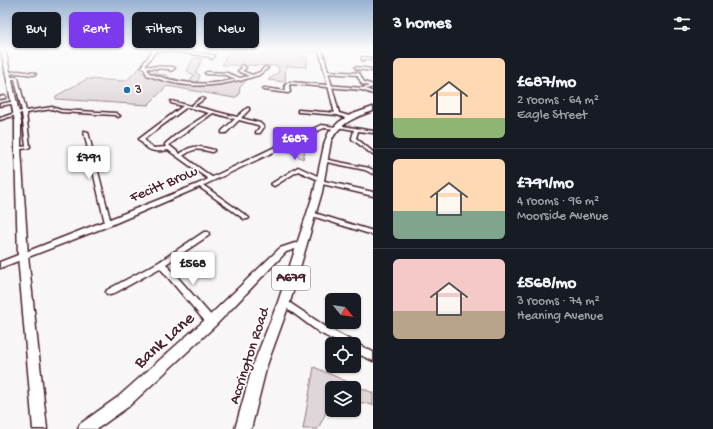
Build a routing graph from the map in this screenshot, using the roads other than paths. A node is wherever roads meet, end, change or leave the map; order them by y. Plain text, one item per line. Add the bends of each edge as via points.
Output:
1 (7, 69) edge
2 (145, 69) edge
3 (243, 69) edge
4 (265, 69) edge
5 (325, 69) edge
6 (326, 72) junction
7 (207, 73) dead end
8 (34, 74) dead end
9 (8, 76) junction
10 (251, 76) junction
11 (241, 80) junction
12 (330, 86) junction
13 (372, 86) edge
14 (264, 89) dead end
15 (363, 89) junction
16 (373, 93) edge
17 (202, 99) dead end
18 (16, 102) junction
19 (172, 102) dead end
20 (0, 105) edge
21 (189, 107) junction
22 (248, 109) dead end
23 (373, 109) edge
24 (299, 111) dead end
25 (20, 113) junction
26 (211, 113) junction
27 (337, 114) junction
28 (118, 116) dead end
29 (347, 117) junction
30 (0, 119) edge
31 (237, 119) junction
32 (337, 127) junction
33 (356, 130) junction
34 (86, 132) dead end
35 (224, 132) dead end
36 (258, 132) dead end
37 (373, 132) edge
38 (169, 148) junction
39 (212, 151) dead end
40 (373, 154) edge
41 (181, 156) junction
42 (324, 160) junction
43 (373, 172) edge
44 (211, 179) junction
45 (320, 180) junction
46 (274, 184) dead end
47 (200, 185) junction
48 (373, 194) edge
49 (311, 214) junction
50 (246, 218) dead end
51 (108, 223) junction
52 (373, 233) edge
53 (206, 234) dead end
54 (300, 247) junction
55 (22, 256) junction
56 (161, 264) junction
57 (0, 265) edge
58 (110, 292) dead end
59 (284, 302) junction
60 (211, 322) junction
61 (336, 337) edge
62 (361, 351) edge
63 (373, 357) edge
64 (40, 429) edge
65 (85, 429) edge
66 (243, 429) edge

1 - 9 main road
2 - 11 street via 148,74 181,84 222,85
3 - 10 street via 240,71
4 - 10 street
5 - 6 street
6 - 12 street
6 - 13 street via 358,74 363,83
7 - 11 street via 227,74
8 - 9 street via 18,72
9 - 18 main road
9 - 25 street via 16,78
10 - 11 street
12 - 14 street via 290,83 287,84 288,92
12 - 15 street
12 - 27 street
13 - 15 street
15 - 16 street
17 - 21 street
18 - 20 street
18 - 25 main road
19 - 21 street
21 - 26 street
21 - 38 street via 141,139 146,147 153,150
22 - 31 street
23 - 29 main road, Accrington Road / A679
24 - 27 street
25 - 28 street via 52,108
25 - 30 street
25 - 55 main road via 18,150
26 - 31 street
26 - 38 street via 167,145
27 - 29 street
29 - 32 main road, Accrington Road / A679
31 - 35 street
31 - 36 street via 259,124 262,127
32 - 33 street
32 - 42 main road, Accrington Road / A679 via 328,141
32 - 44 street, Fecitt Brow via 323,126
33 - 37 street
33 - 40 street via 354,138
34 - 51 street
38 - 41 street
39 - 41 street via 196,146 189,148
41 - 44 street
42 - 43 street
42 - 45 main road, Accrington Road / A679
44 - 47 street, Fecitt Brow
45 - 46 street via 298,169
45 - 48 street
45 - 49 main road, Accrington Road / A679
47 - 50 street
47 - 51 street, Fecitt Brow
49 - 52 street
49 - 54 main road, Accrington Road / A679
51 - 55 street, Fecitt Brow
53 - 56 street
54 - 59 main road, Accrington Road / A679
54 - 60 main road, Bank Lane via 283,250
55 - 57 street, Fecitt Brow
55 - 64 main road
56 - 58 street
56 - 60 street
59 - 61 street
59 - 66 main road, Accrington Road / A679 via 260,365
60 - 65 main road, Bank Lane via 123,402
62 - 63 street

